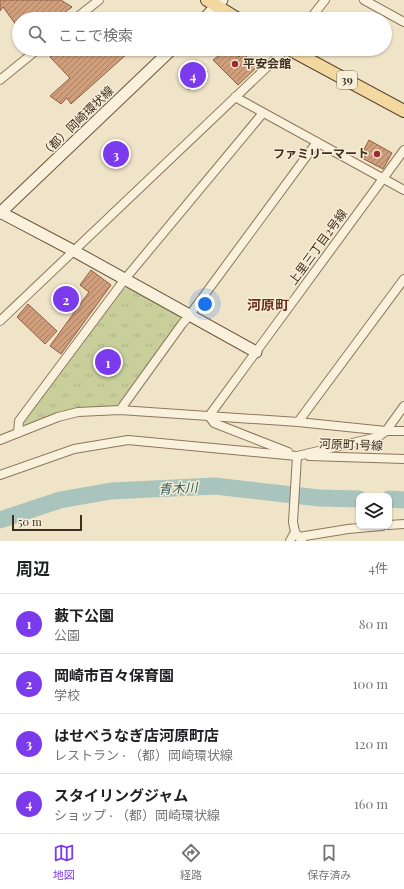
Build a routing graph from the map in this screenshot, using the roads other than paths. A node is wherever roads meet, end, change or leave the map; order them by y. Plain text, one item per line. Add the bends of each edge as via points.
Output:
1 (99, 0) edge
2 (325, 0) edge
3 (364, 0) edge
4 (215, 2) edge
5 (84, 12) edge
6 (209, 12) edge
7 (229, 12) edge
8 (316, 12) edge
9 (386, 12) edge
10 (392, 15) edge
11 (404, 22) edge
12 (29, 56) edge
13 (165, 56) edge
14 (279, 56) edge
15 (302, 56) edge
16 (0, 80) edge
17 (235, 97) junction
18 (404, 111) edge
19 (263, 113) junction
20 (317, 142) junction
21 (404, 150) edge
22 (383, 179) junction
23 (404, 190) edge
24 (0, 212) edge
25 (74, 251) junction
26 (125, 279) junction
27 (404, 279) edge
28 (189, 316) junction
29 (0, 321) edge
30 (256, 352) junction
31 (404, 406) edge
32 (120, 410) junction
33 (209, 416) junction
34 (298, 422) junction
35 (0, 431) edge
36 (386, 431) junction
37 (404, 431) edge
38 (18, 433) junction
39 (3, 439) edge
40 (297, 456) junction
41 (404, 459) edge
42 (0, 475) edge
43 (404, 524) edge
44 (392, 525) edge
45 (356, 528) edge
46 (299, 537) edge
47 (290, 541) edge

1 - 5 street
2 - 8 street
3 - 9 street
4 - 6 street
4 - 7 main road
10 - 11 street
12 - 16 street
13 - 24 street, （都）岡崎環状線
14 - 17 street
15 - 18 main road, 39
17 - 19 street
17 - 25 street
19 - 20 street
19 - 26 street
20 - 22 street
20 - 28 street
21 - 22 street, 上里三丁目2号線
22 - 23 street
22 - 30 street, 上里三丁目2号線
24 - 25 street
25 - 26 street
25 - 29 street
26 - 28 street
26 - 38 street via 19,421
27 - 34 street
28 - 30 street
28 - 32 street
30 - 33 street, 上里三丁目2号線
31 - 36 street
32 - 33 street
32 - 38 street via 78,412
33 - 34 street
33 - 40 street via 214,423
34 - 36 street
35 - 39 street
36 - 37 street
36 - 40 street via 378,437
38 - 39 street
40 - 41 street, 河原町1号線
40 - 42 street via 128,440 74,449
40 - 46 street via 293,518
43 - 44 street
45 - 46 street
46 - 47 street

